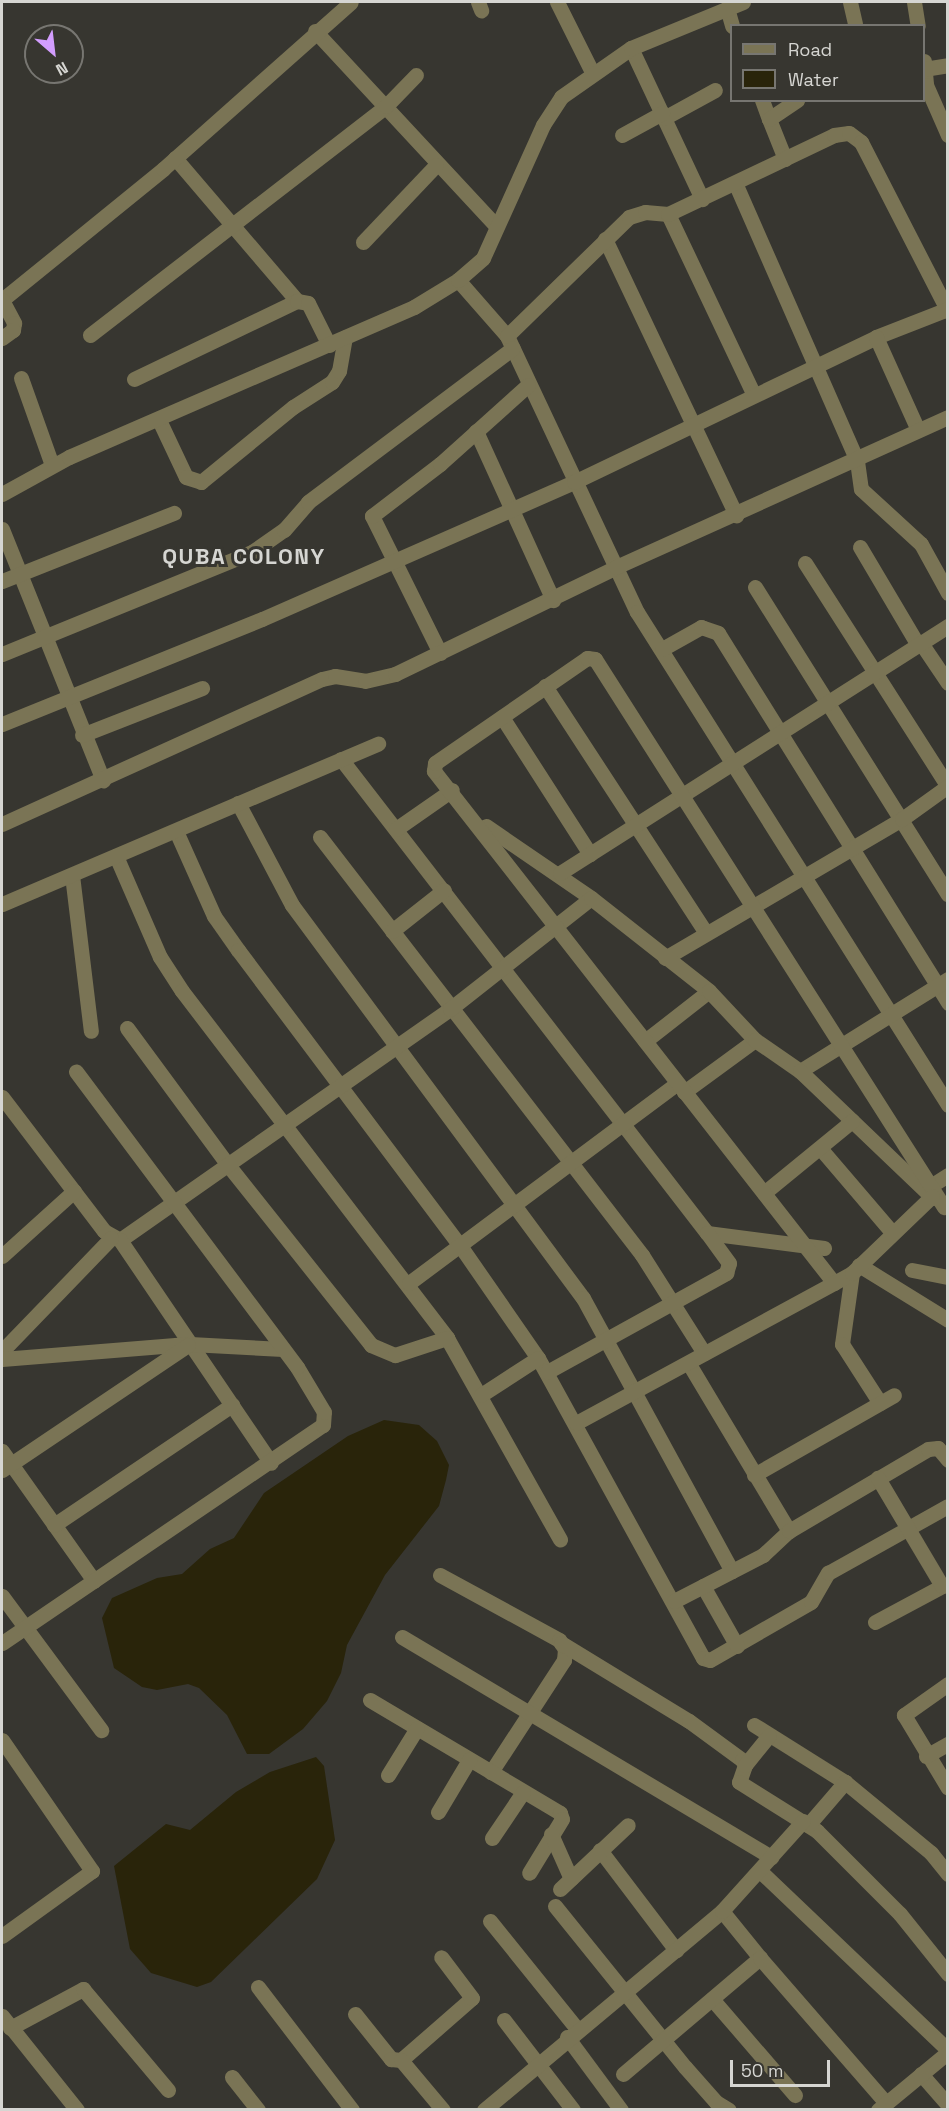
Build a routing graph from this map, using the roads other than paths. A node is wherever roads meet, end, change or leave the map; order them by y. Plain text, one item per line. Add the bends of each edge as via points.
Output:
1 (351, 2) edge
2 (557, 2) edge
3 (743, 2) edge
4 (850, 2) edge
5 (914, 2) edge
6 (727, 8) junction
7 (855, 23) dead end
8 (731, 24) edge
9 (918, 24) edge
10 (315, 31) junction
11 (631, 48) junction
12 (948, 65) edge
13 (925, 66) edge
14 (925, 71) edge
15 (593, 74) junction
16 (416, 75) dead end
17 (715, 90) dead end
18 (763, 102) edge
19 (794, 102) edge
20 (386, 106) junction
21 (663, 115) junction
22 (770, 118) junction
23 (622, 135) dead end
24 (948, 135) edge
25 (175, 158) junction
26 (785, 159) junction
27 (436, 165) junction
28 (736, 185) junction
29 (702, 199) junction
30 (668, 214) junction
31 (236, 225) junction
32 (496, 226) junction
33 (605, 239) junction
34 (363, 242) dead end
35 (458, 280) junction
36 (2, 300) edge
37 (297, 301) junction
38 (947, 310) edge
39 (90, 335) dead end
40 (876, 337) junction
41 (2, 338) edge
42 (345, 338) junction
43 (510, 342) junction
44 (329, 345) junction
45 (814, 365) junction
46 (21, 378) dead end
47 (134, 379) dead end
48 (528, 385) junction
49 (754, 395) junction
50 (948, 417) edge
51 (159, 420) junction
52 (692, 424) junction
53 (918, 430) junction
54 (476, 431) junction
55 (857, 461) junction
56 (52, 465) junction
57 (574, 482) junction
58 (2, 494) edge
59 (512, 508) junction
60 (174, 513) dead end
61 (736, 516) junction
62 (2, 529) edge
63 (860, 547) dead end
64 (393, 560) junction
65 (805, 563) dead end
66 (616, 567) junction
67 (19, 573) junction
68 (2, 581) edge
69 (755, 587) dead end
70 (948, 593) edge
71 (553, 600) junction
72 (948, 626) edge
73 (42, 637) junction
74 (920, 644) junction
75 (662, 649) junction
76 (440, 653) junction
77 (2, 654) edge
78 (873, 674) junction
79 (948, 683) edge
80 (545, 686) junction
81 (202, 688) dead end
82 (67, 698) junction
83 (828, 703) junction
84 (502, 717) junction
85 (2, 724) edge
86 (82, 735) junction
87 (778, 735) junction
88 (378, 744) dead end
89 (341, 759) junction
90 (733, 764) junction
91 (103, 780) junction
92 (947, 786) edge
93 (452, 790) junction
94 (684, 794) junction
95 (238, 803) junction
96 (476, 819) junction
97 (902, 819) junction
98 (2, 824) edge
99 (638, 825) junction
100 (396, 829) junction
101 (176, 831) junction
102 (320, 837) dead end
103 (849, 847) junction
104 (590, 854) junction
105 (116, 856) junction
106 (560, 873) junction
107 (72, 875) junction
108 (803, 875) junction
109 (444, 890) junction
110 (948, 895) edge
111 (591, 898) junction
112 (2, 904) edge
113 (755, 904) junction
114 (556, 925) junction
115 (392, 932) junction
116 (706, 933) junction
117 (665, 958) junction
118 (504, 967) junction
119 (942, 983) edge
120 (709, 991) junction
121 (948, 1003) edge
122 (450, 1009) junction
123 (892, 1016) junction
124 (128, 1028) dead end
125 (91, 1031) dead end
126 (645, 1041) junction
127 (755, 1041) junction
128 (842, 1045) junction
129 (397, 1047) junction
130 (800, 1071) junction
131 (76, 1072) dead end
132 (342, 1086) junction
133 (680, 1088) junction
134 (2, 1097) edge
135 (948, 1105) edge
136 (852, 1121) junction
137 (623, 1122) junction
138 (285, 1127) junction
139 (820, 1148) junction
140 (228, 1165) junction
141 (568, 1165) junction
142 (948, 1175) edge
143 (74, 1191) junction
144 (932, 1191) junction
145 (764, 1193) junction
146 (173, 1203) junction
147 (513, 1205) junction
148 (946, 1208) edge
149 (891, 1231) junction
150 (707, 1233) junction
151 (115, 1239) junction
152 (805, 1245) junction
153 (461, 1247) junction
154 (824, 1248) dead end
155 (2, 1256) edge
156 (855, 1269) junction
157 (912, 1270) dead end
158 (948, 1277) edge
159 (409, 1283) junction
160 (834, 1283) junction
161 (675, 1302) junction
162 (948, 1320) edge
163 (447, 1338) junction
164 (605, 1340) junction
165 (190, 1344) junction
166 (283, 1349) junction
167 (2, 1351) edge
168 (704, 1353) junction
169 (538, 1358) junction
170 (2, 1359) edge
171 (689, 1364) junction
172 (547, 1372) junction
173 (633, 1392) junction
174 (481, 1395) junction
175 (894, 1395) dead end
176 (880, 1403) junction
177 (232, 1405) junction
178 (576, 1423) junction
179 (948, 1460) edge
180 (4, 1462) edge
181 (271, 1463) junction
182 (754, 1474) junction
183 (878, 1478) junction
184 (948, 1506) edge
185 (54, 1525) junction
186 (911, 1528) junction
187 (789, 1531) junction
188 (560, 1539) dead end
189 (732, 1571) junction
190 (440, 1575) dead end
191 (94, 1581) junction
192 (703, 1586) junction
193 (2, 1596) edge
194 (674, 1600) junction
195 (875, 1622) dead end
196 (24, 1628) junction
197 (402, 1636) dead end
198 (2, 1643) edge
199 (561, 1643) junction
200 (737, 1646) junction
201 (948, 1683) edge
202 (370, 1700) dead end
203 (532, 1712) junction
204 (754, 1725) dead end
205 (417, 1728) junction
206 (101, 1730) dead end
207 (770, 1735) junction
208 (2, 1740) edge
209 (948, 1744) edge
210 (926, 1756) junction
211 (470, 1760) junction
212 (745, 1765) junction
213 (491, 1772) junction
214 (388, 1775) dead end
215 (845, 1782) junction
216 (948, 1788) edge
217 (523, 1792) junction
218 (438, 1812) dead end
219 (805, 1823) junction
220 (628, 1825) dead end
221 (551, 1834) junction
222 (492, 1838) dead end
223 (600, 1850) junction
224 (771, 1857) junction
225 (760, 1871) junction
226 (529, 1873) dead end
227 (948, 1874) edge
228 (555, 1906) dead end
229 (722, 1911) junction
230 (490, 1922) dead end
231 (2, 1936) edge
232 (676, 1950) junction
233 (441, 1957) dead end
234 (760, 1958) junction
235 (948, 1974) edge
236 (258, 1986) dead end
237 (624, 1992) junction
238 (712, 1999) junction
239 (355, 2014) dead end
240 (504, 2020) dead end
241 (6, 2022) edge
242 (572, 2033) junction
243 (663, 2040) junction
244 (948, 2051) edge
245 (401, 2060) junction
246 (537, 2062) junction
247 (623, 2074) dead end
248 (921, 2074) junction
249 (232, 2077) dead end
250 (168, 2090) dead end
251 (795, 2096) dead end
252 (501, 2104) edge
253 (948, 2105) edge
254 (882, 2106) edge
255 (717, 2107) edge
256 (78, 2109) edge
257 (258, 2109) edge
258 (352, 2109) edge
259 (443, 2109) edge
260 (483, 2109) edge
261 (573, 2109) edge
262 (621, 2109) edge

1 - 10 street
2 - 15 street
3 - 6 street
4 - 7 street
5 - 9 street
6 - 8 street
6 - 11 street
10 - 20 street
10 - 25 street
11 - 15 street
11 - 21 street
12 - 13 street
14 - 24 street via 929,93
15 - 32 street via 561,98 543,125
16 - 20 street
17 - 21 street
18 - 22 street
19 - 22 street
20 - 27 street
20 - 31 street
21 - 23 street
21 - 29 street
22 - 26 street
25 - 31 street
25 - 36 street
26 - 28 street
26 - 38 street via 834,135 849,133 861,142
27 - 32 street
27 - 34 street
28 - 29 street
28 - 45 street
29 - 30 street
30 - 33 street via 645,212 629,217
30 - 49 street
31 - 37 street
31 - 39 street
32 - 35 street via 483,258
33 - 43 street
33 - 52 street
35 - 42 street via 414,307
35 - 43 street
36 - 41 street via 14,323 13,330
37 - 44 street via 308,303
37 - 47 street
38 - 40 street
40 - 45 street
40 - 53 street
42 - 44 street
42 - 51 street via 339,371 332,382 292,407 201,482 186,477
43 - 48 street
43 - 73 street via 308,502 284,530 252,552
44 - 51 street
45 - 49 street
45 - 55 street
46 - 56 street
48 - 54 street
48 - 57 street
49 - 52 street
50 - 53 street
51 - 56 street
52 - 57 street
52 - 61 street
53 - 55 street
54 - 59 street
54 - 64 street via 375,511 373,522
55 - 61 street
55 - 70 street via 861,489 921,544
56 - 58 street
57 - 59 street
57 - 66 street
59 - 64 street
59 - 71 street
60 - 67 street
61 - 66 street
62 - 67 street
63 - 74 street
64 - 76 street
64 - 82 street
65 - 78 street
66 - 71 street
66 - 75 street via 637,612
67 - 68 street
67 - 73 street
69 - 83 street
71 - 76 street
72 - 74 street
73 - 77 street
73 - 82 street
74 - 78 street
74 - 79 street
75 - 87 street via 685,634 711,627
75 - 90 street
76 - 91 street via 381,679 322,679
78 - 83 street
78 - 92 street
80 - 84 street
80 - 94 street via 587,658 595,659
80 - 99 street
81 - 86 street
82 - 85 street
82 - 86 street
83 - 87 street
83 - 97 street
84 - 93 street via 435,763 434,771
84 - 104 street
86 - 91 street
87 - 90 street
87 - 103 street
88 - 89 street
89 - 95 street
89 - 100 street
90 - 94 street
90 - 108 street
91 - 98 street
92 - 97 street
93 - 96 street
93 - 100 street
94 - 99 street
94 - 113 street
95 - 101 street
95 - 129 street via 292,905
96 - 106 street
96 - 114 street
97 - 103 street
97 - 110 street
99 - 104 street
99 - 116 street
100 - 109 street
101 - 105 street
101 - 132 street via 214,915
102 - 115 street
103 - 108 street
103 - 119 street
104 - 106 street
105 - 107 street
105 - 138 street via 160,957
106 - 111 street
107 - 112 street
107 - 125 street
108 - 113 street
108 - 123 street
109 - 115 street
109 - 118 street
111 - 114 street
111 - 117 street
113 - 116 street
113 - 128 street
114 - 118 street
114 - 126 street
115 - 122 street
116 - 117 street
117 - 120 street
118 - 122 street
118 - 137 street
119 - 121 street
119 - 123 street
120 - 126 street
120 - 127 street
122 - 129 street
122 - 141 street
123 - 128 street
123 - 135 street
124 - 140 street
126 - 133 street
127 - 130 street
127 - 133 street
128 - 130 street
128 - 144 street
129 - 132 street
129 - 147 street
130 - 136 street
131 - 146 street
132 - 138 street
132 - 153 street
133 - 137 street
133 - 145 street
134 - 143 street
136 - 139 street
136 - 144 street
137 - 141 street
137 - 150 street
138 - 140 street
138 - 159 street
139 - 145 street
139 - 149 street
140 - 146 street
140 - 163 street via 371,1345 395,1355
141 - 147 street
141 - 161 street
142 - 144 street
143 - 151 street
143 - 155 street
144 - 148 street
144 - 149 street
145 - 152 street
146 - 151 street
146 - 166 street
147 - 153 street
147 - 164 street via 583,1298
149 - 156 street
150 - 152 street
150 - 161 street via 729,1268
151 - 165 street
151 - 167 street
152 - 154 street
152 - 160 street
153 - 159 street
153 - 169 street
156 - 160 street
156 - 162 street
156 - 176 street via 842,1344
157 - 158 street
159 - 163 street
160 - 168 street
161 - 164 street
161 - 168 street
163 - 174 street
164 - 172 street
164 - 173 street
165 - 166 street
165 - 170 street
165 - 177 street
165 - 180 street
166 - 181 street via 324,1412 317,1432
168 - 171 street
169 - 172 street
169 - 174 street
171 - 173 street
171 - 182 street
172 - 178 street
173 - 178 street
173 - 189 street
174 - 188 street
175 - 176 street
176 - 182 street
177 - 181 street
177 - 185 street
178 - 194 street
179 - 183 street via 938,1448 928,1449
180 - 185 street
181 - 191 street
182 - 187 street
183 - 186 street
183 - 187 street
184 - 186 street
185 - 191 street
186 - 195 street via 942,1586
186 - 200 street via 828,1573 811,1602
187 - 189 street via 763,1555
189 - 192 street
190 - 199 street
191 - 196 street
192 - 194 street
192 - 200 street
193 - 196 street
194 - 200 street via 706,1661
196 - 198 street
196 - 206 street
197 - 203 street
199 - 203 street via 564,1660
199 - 212 street via 689,1721
201 - 210 street via 904,1715
202 - 205 street
203 - 213 street
203 - 224 street
204 - 207 street
205 - 211 street
205 - 214 street
207 - 212 street
207 - 215 street
208 - 231 street via 92,1871
209 - 210 street
210 - 216 street
211 - 213 street
211 - 218 street
212 - 219 street via 739,1782
213 - 217 street
215 - 219 street
215 - 227 street via 931,1852
217 - 221 street via 560,1813 562,1819
217 - 222 street
219 - 224 street
219 - 235 street via 900,1914
220 - 223 street
221 - 223 street via 565,1884
221 - 226 street
223 - 232 street
224 - 225 street
225 - 229 street
225 - 244 street
228 - 237 street
229 - 232 street
229 - 234 street
230 - 242 street
232 - 237 street
233 - 245 street via 472,1998
234 - 238 street
234 - 254 street
236 - 258 street
237 - 242 street
237 - 243 street
238 - 243 street
238 - 251 street
239 - 245 street via 391,2060
240 - 246 street
241 - 250 street via 83,1989
241 - 256 street
242 - 246 street
242 - 262 street
243 - 247 street
243 - 255 street
244 - 248 street
245 - 259 street
246 - 252 street
246 - 261 street
248 - 253 street
248 - 254 street
249 - 257 street
252 - 260 street

